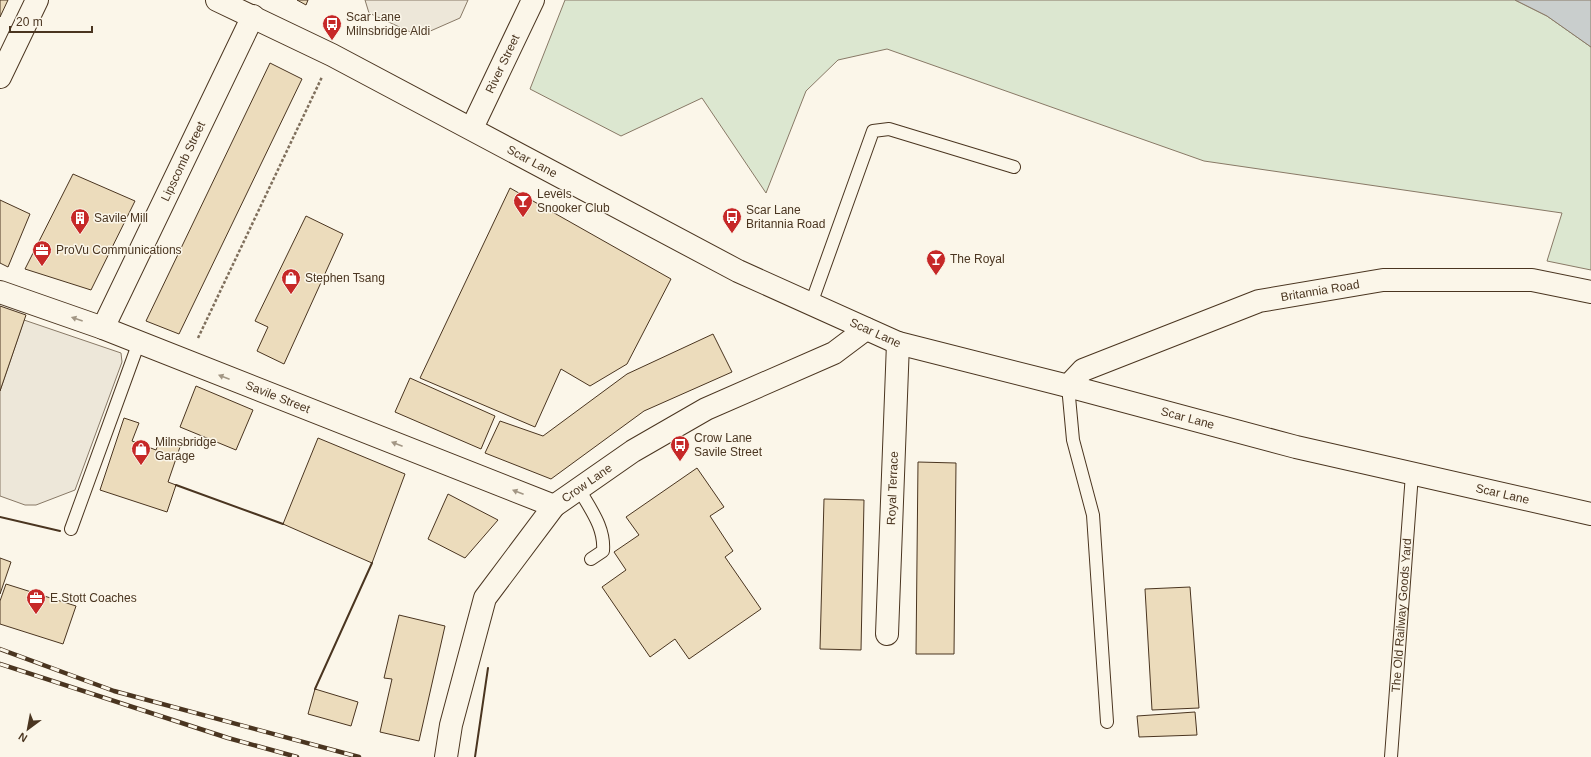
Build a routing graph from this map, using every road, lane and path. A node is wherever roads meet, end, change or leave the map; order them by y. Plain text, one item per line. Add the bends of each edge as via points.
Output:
1 (37, 0) edge
2 (217, 0) edge
3 (533, 0) edge
4 (253, 16) junction
5 (332, 55) junction
6 (0, 77) edge
7 (472, 128) junction
8 (1014, 167) dead end
9 (0, 292) edge
10 (1591, 292) edge
11 (811, 304) junction
12 (103, 328) junction
13 (866, 329) junction
14 (139, 342) junction
15 (898, 343) junction
16 (187, 362) junction
17 (1068, 386) junction
18 (1412, 474) junction
19 (578, 489) junction
20 (554, 506) junction
21 (1591, 514) edge
22 (71, 528) dead end
23 (591, 559) dead end
24 (887, 634) dead end
25 (1107, 722) dead end
26 (446, 757) edge
27 (1391, 757) edge

1 - 6 street
2 - 4 street, Scar Lane
3 - 7 street, River Street
4 - 5 street, Scar Lane
4 - 12 street, Lipscomb Street
5 - 7 street, Scar Lane
5 - 16 path
7 - 11 street, Scar Lane via 738,271
8 - 11 lane via 889,129 873,131
12 -> 9 street, Savile Street
10 - 17 street, Britannia Road via 1532,280 1383,280 1259,302 1082,370
11 - 13 street, Scar Lane
12 - 14 street, Savile Street
13 - 15 street, Scar Lane
13 - 19 street, Crow Lane via 834,353 706,409 634,451
14 - 16 street, Savile Street
14 - 22 lane
15 - 17 street, Scar Lane
15 - 24 street, Royal Terrace
20 -> 16 street, Savile Street
17 - 18 street, Scar Lane via 1296,447
17 - 25 lane via 1073,440 1093,515
18 - 21 street, Scar Lane
18 - 27 lane, The Old Railway Goods Yard
19 - 20 street, Crow Lane
19 - 23 lane via 599,524 604,538 603,551
20 - 26 street, Crow Lane via 485,598 451,726

